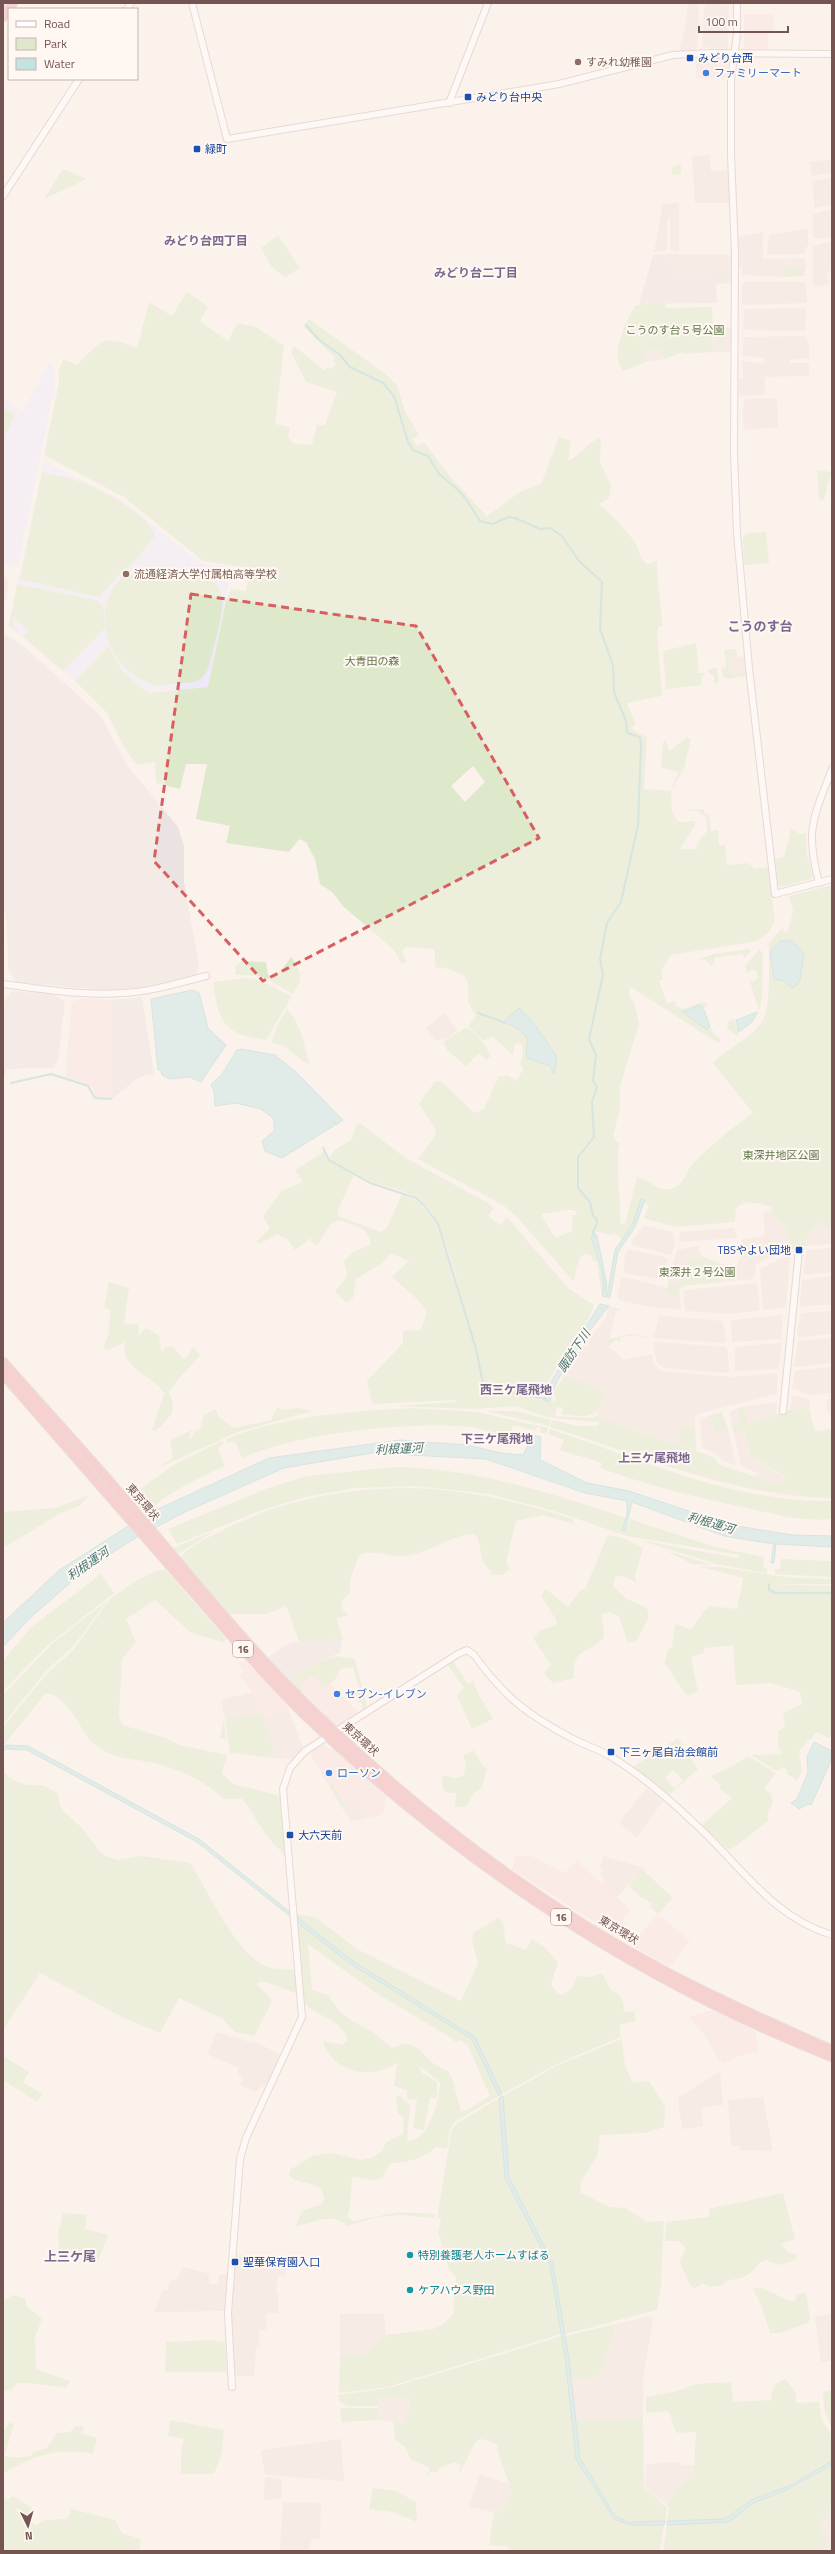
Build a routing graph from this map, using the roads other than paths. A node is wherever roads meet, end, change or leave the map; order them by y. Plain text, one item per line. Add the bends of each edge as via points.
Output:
1 (192, 3) edge
2 (488, 3) edge
3 (737, 3) edge
4 (734, 52) junction
5 (832, 54) edge
6 (78, 80) edge
7 (449, 103) junction
8 (3, 196) edge
9 (832, 769) edge
10 (832, 880) edge
11 (819, 883) junction
12 (206, 976) dead end
13 (3, 984) edge
14 (799, 1250) dead end
15 (3, 1362) edge
16 (3, 1374) edge
17 (783, 1411) dead end
18 (113, 1492) junction
19 (332, 1734) junction
20 (832, 1935) edge
21 (832, 2050) edge
22 (832, 2057) edge
23 (232, 2387) dead end

1 - 7 street via 227,139
2 - 7 street
3 - 4 street
4 - 5 street
4 - 7 street via 673,55 559,84
4 - 11 street via 731,80 735,266 734,453 737,533 749,668 775,894
6 - 8 street
9 - 11 street via 810,834
10 - 11 street
12 - 13 street via 122,994
14 - 17 street
15 - 18 highway, 東京環状 / 16
16 - 18 highway, 東京環状 / 16
18 - 19 highway, 東京環状 / 16 via 166,1555
19 - 20 street via 467,1650 514,1702 544,1723 625,1766 692,1820 729,1855 764,1896 808,1926
19 - 21 highway, 東京環状 / 16 via 472,1848 604,1936 667,1973 757,2018
19 - 22 highway, 東京環状 / 16 via 392,1793 518,1890 664,1979 758,2026
19 - 23 street via 294,1761 286,1775 283,1789 302,2017 246,2138 240,2159 228,2313

